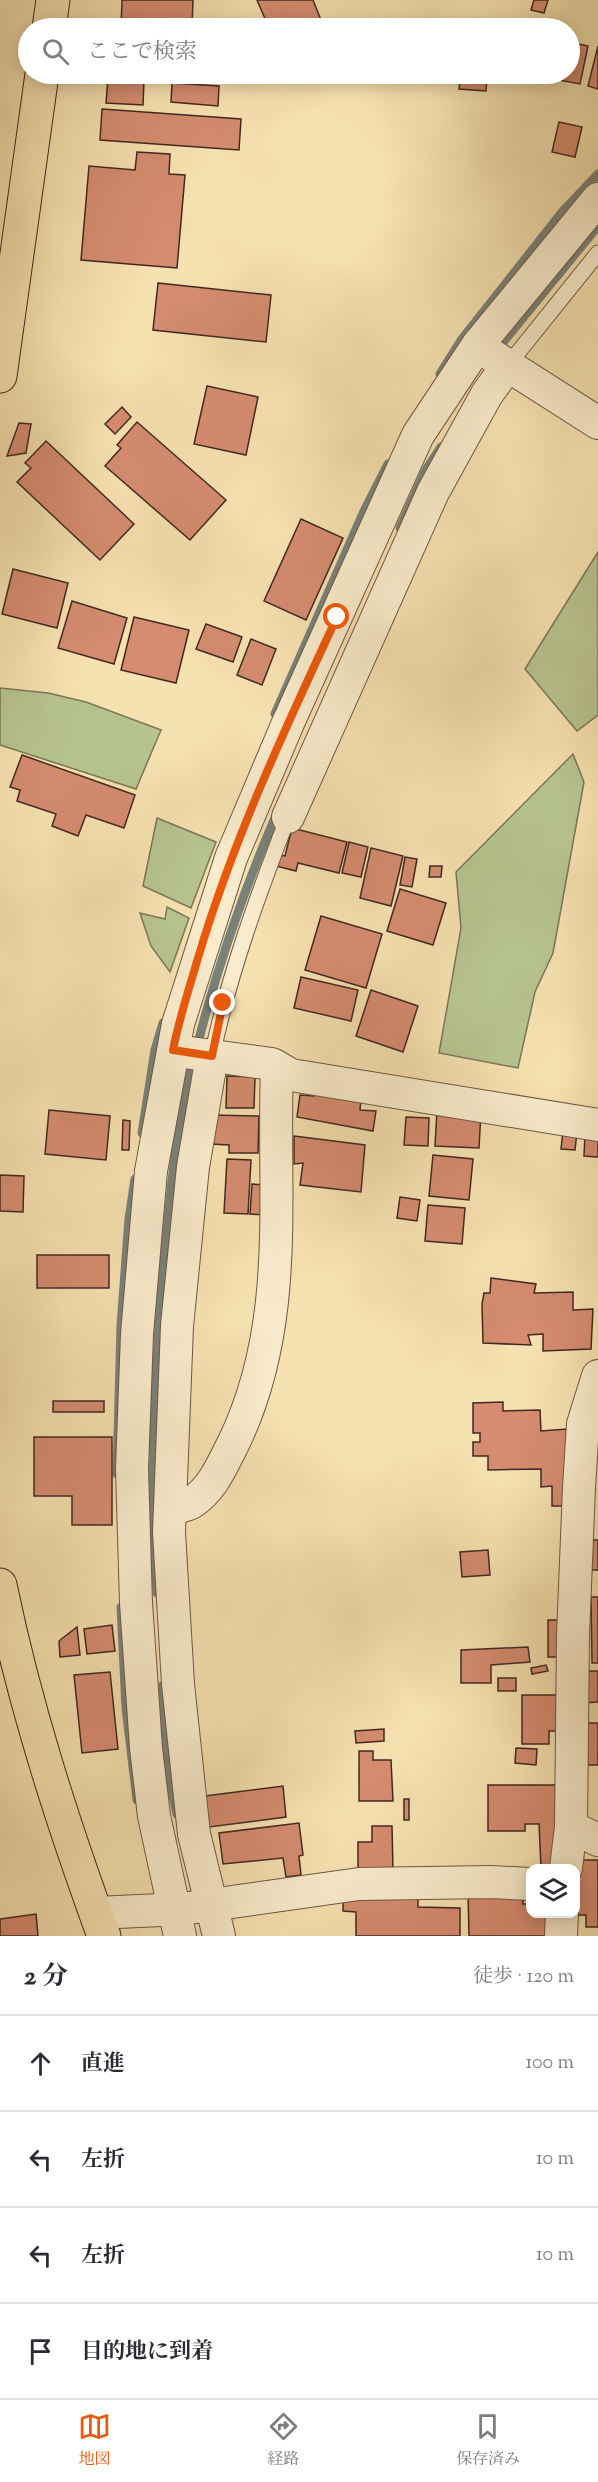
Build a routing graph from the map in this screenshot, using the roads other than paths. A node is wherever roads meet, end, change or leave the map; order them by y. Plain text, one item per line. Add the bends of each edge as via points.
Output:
1 (53, 0) edge
2 (50, 18) edge
3 (41, 84) edge
4 (598, 200) edge
5 (598, 253) edge
6 (493, 355) junction
7 (0, 376) edge
8 (598, 423) edge
9 (288, 817) joint
10 (194, 1053) junction
11 (277, 1067) junction
12 (598, 1125) edge
13 (598, 1376) edge
14 (170, 1509) junction
15 (0, 1585) edge
16 (584, 1834) edge
17 (569, 1864) edge
18 (526, 1884) edge
19 (182, 1912) edge
20 (562, 1918) edge
21 (100, 1924) edge
22 (219, 1936) edge
23 (561, 1936) edge

1 - 2 highway
3 - 7 highway
4 - 6 street
5 - 6 lane
6 - 8 street
6 - 9 street via 487,394 434,492
6 - 10 street via 418,435 288,723 231,858 178,1024
9 - 10 lane via 223,1003
10 - 11 street
10 - 14 street via 193,1167 177,1326
10 - 19 street via 151,1171 137,1334 132,1469 146,1748 154,1816
11 - 12 street via 291,1075
11 - 14 street via 278,1224 274,1295 266,1344 246,1418 215,1480 191,1503
13 - 16 street via 583,1424 573,1635
14 - 19 street via 178,1684 194,1834
15 - 21 highway via 14,1655 46,1771
16 - 17 street
18 - 19 street via 359,1884
19 - 21 street
19 - 22 street
20 - 23 street

